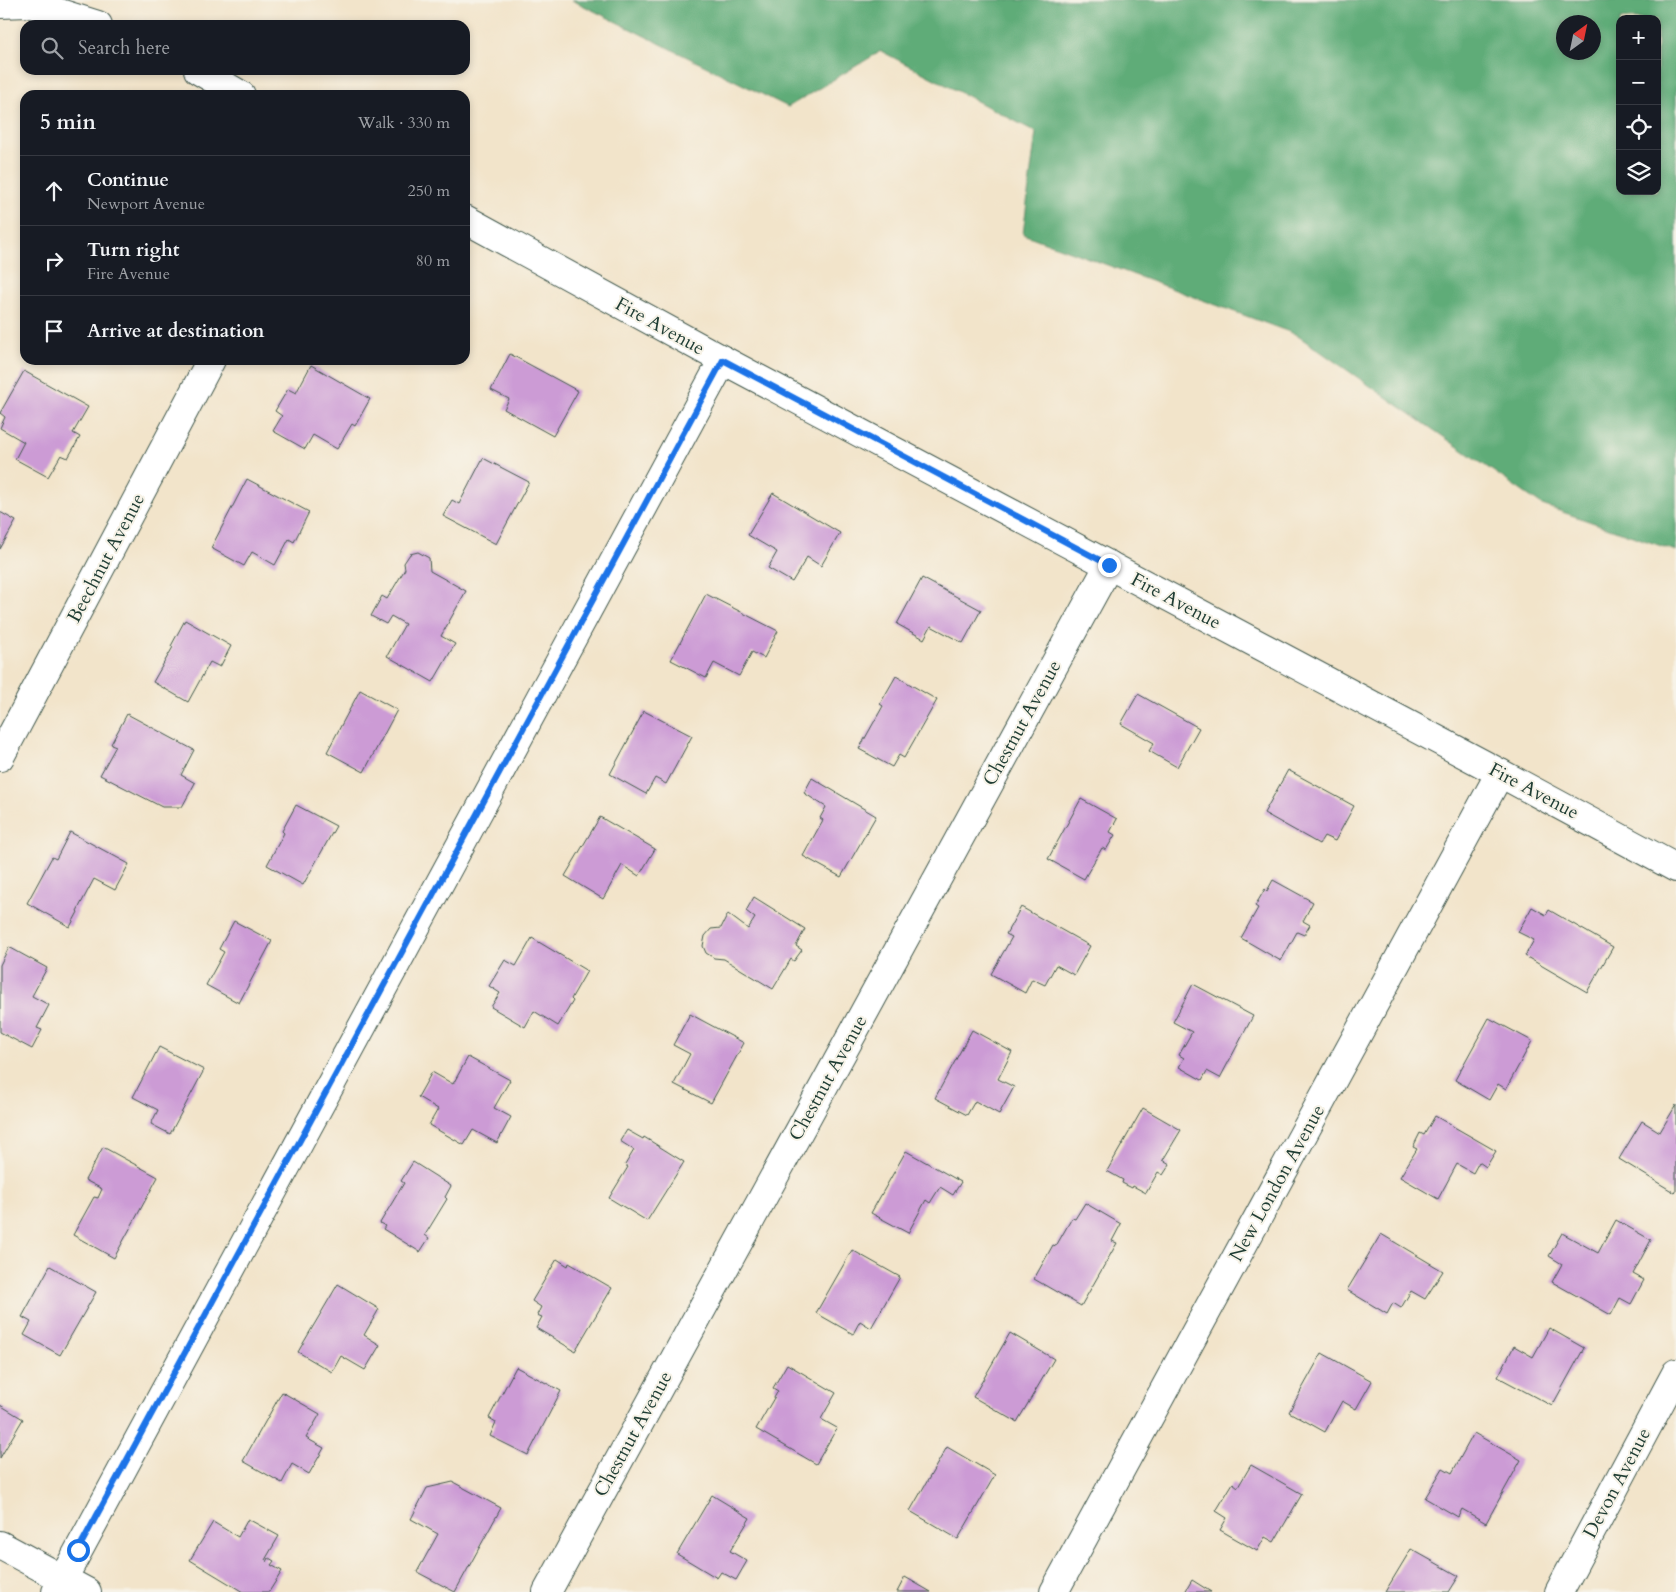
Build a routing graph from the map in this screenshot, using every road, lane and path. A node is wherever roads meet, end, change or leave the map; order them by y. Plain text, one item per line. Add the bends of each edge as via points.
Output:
1 (0, 4) edge
2 (82, 20) edge
3 (207, 75) edge
4 (232, 90) edge
5 (470, 223) edge
6 (723, 360) junction
7 (208, 365) edge
8 (1109, 565) junction
9 (0, 757) edge
10 (1500, 773) junction
11 (1676, 868) edge
12 (1676, 1373) edge
13 (0, 1545) edge
14 (59, 1585) edge
15 (87, 1592) edge
16 (547, 1592) edge
17 (1054, 1592) edge
18 (1559, 1592) edge

1 - 2 street via 28,3
3 - 4 street
5 - 6 street, Fire Avenue
6 - 8 street, Fire Avenue
6 - 14 street
7 - 9 street, Beechnut Avenue
8 - 10 street, Fire Avenue
8 - 16 street, Chestnut Avenue
10 - 11 street, Fire Avenue
10 - 17 street, New London Avenue
12 - 18 street, Devon Avenue
13 - 14 street
14 - 15 street

